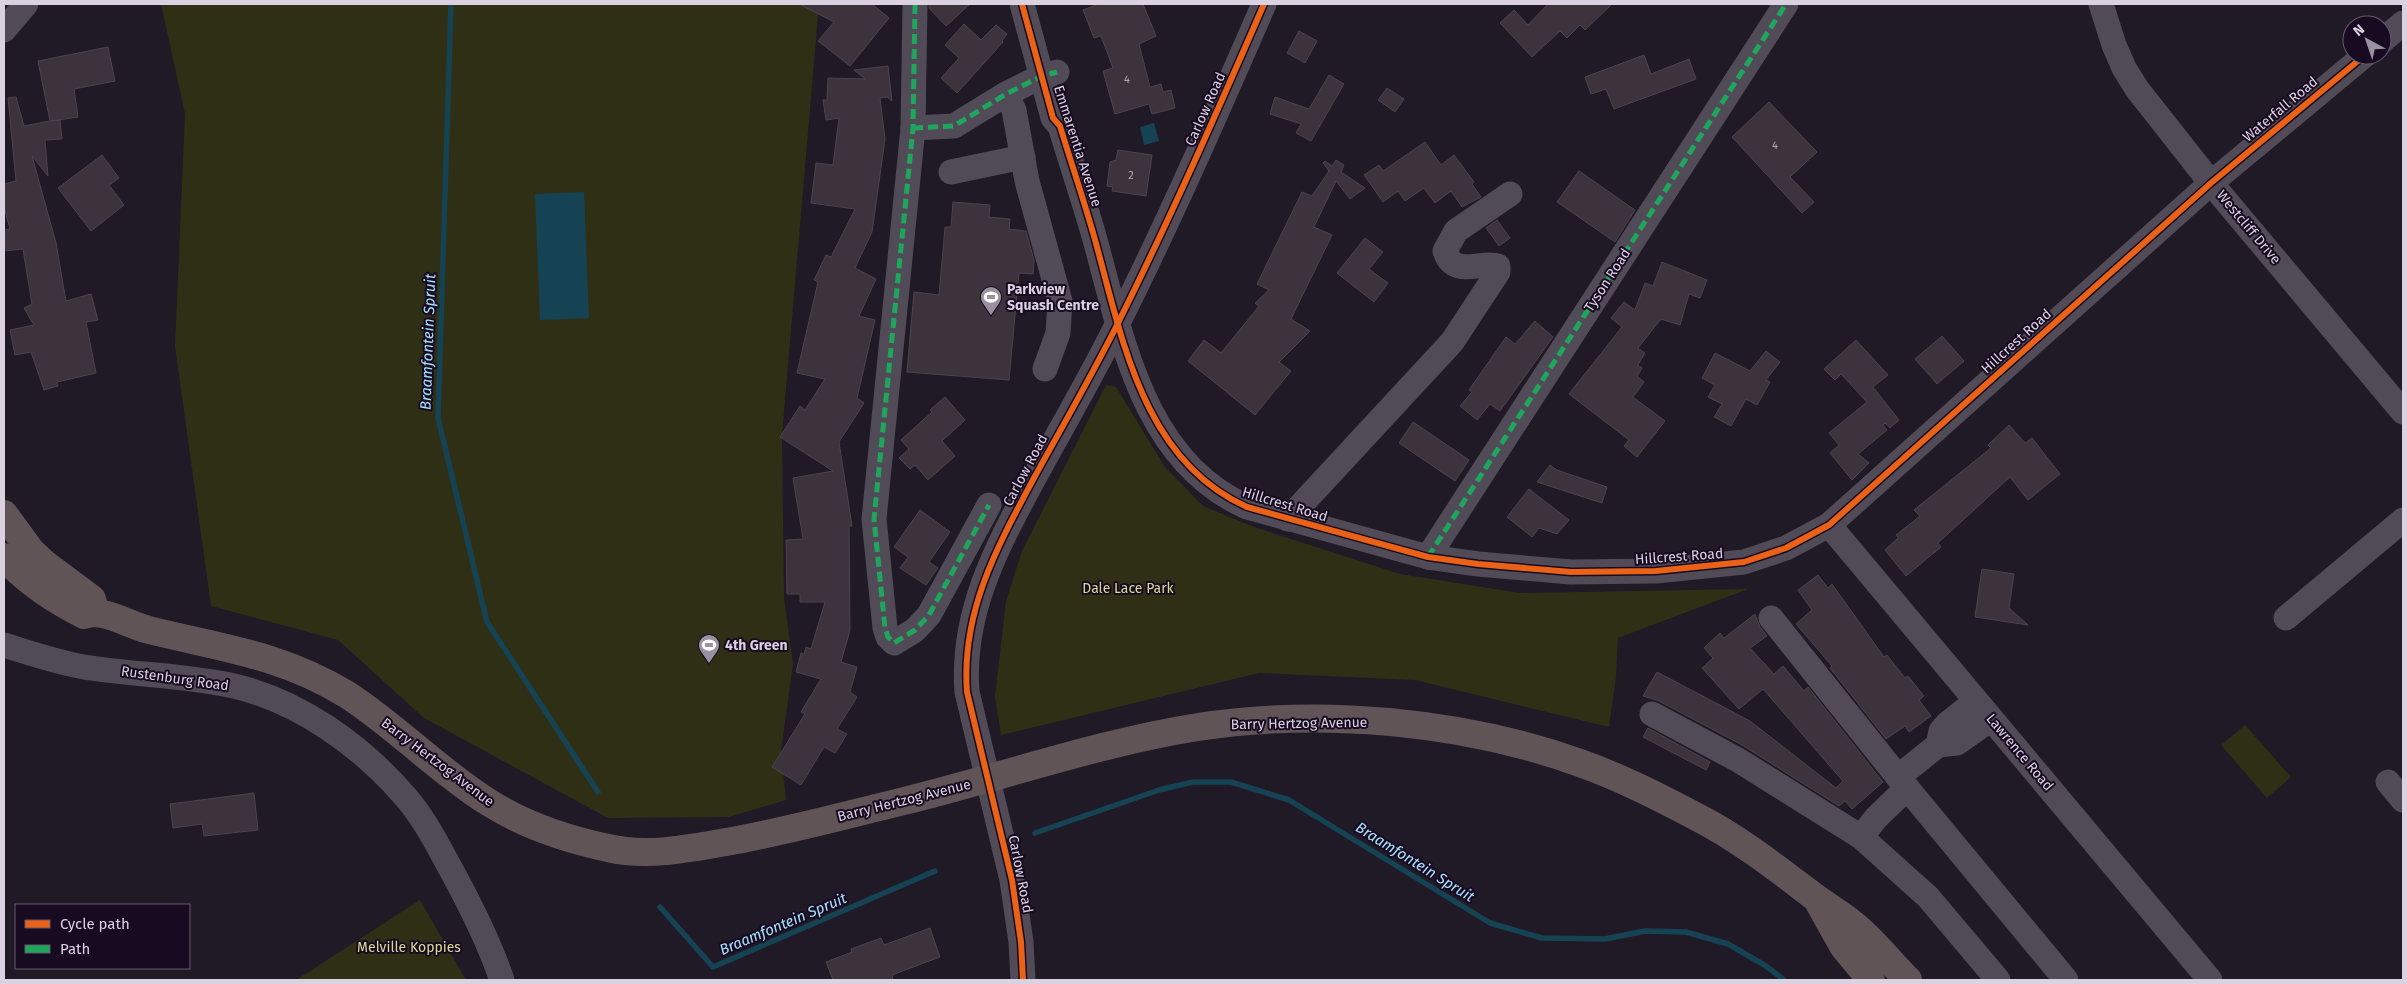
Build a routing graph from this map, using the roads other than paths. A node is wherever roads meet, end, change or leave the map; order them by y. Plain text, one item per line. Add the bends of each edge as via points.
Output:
1 (26, 4) edge
2 (915, 4) edge
3 (1022, 4) edge
4 (1039, 4) edge
5 (1264, 4) edge
6 (1786, 4) edge
7 (2101, 4) edge
8 (2403, 23) edge
9 (4, 30) edge
10 (2392, 32) edge
11 (2353, 65) edge
12 (1049, 74) junction
13 (1006, 94) junction
14 (913, 128) junction
15 (1023, 157) junction
16 (951, 172) dead end
17 (2211, 183) junction
18 (1510, 194) dead end
19 (1117, 326) junction
20 (1045, 369) dead end
21 (2403, 412) edge
22 (989, 505) dead end
23 (4, 514) edge
24 (1288, 519) junction
25 (2403, 520) edge
26 (1829, 525) junction
27 (4, 557) edge
28 (1428, 557) junction
29 (95, 611) junction
30 (1771, 618) dead end
31 (2286, 618) dead end
32 (4, 645) edge
33 (1984, 710) junction
34 (1652, 714) dead end
35 (1903, 782) junction
36 (1861, 837) junction
37 (1817, 899) junction
38 (502, 980) edge
39 (1023, 980) edge
40 (1871, 980) edge
41 (1908, 980) edge
42 (1998, 980) edge
43 (2066, 980) edge
44 (2210, 980) edge

1 - 9 street
2 - 14 street
3 - 12 street, Emmarentia Avenue
4 - 12 street, Emmarentia Avenue
5 - 19 street, Carlow Road via 1191,172
6 - 28 street, Tyson Road
7 - 17 street, Westcliff Drive via 2114,45 2137,89
8 - 10 street
11 - 17 street, Waterfall Road
12 - 13 street
12 - 19 street, Emmarentia Avenue via 1054,118 1060,126
13 - 14 street via 954,126
13 - 15 street via 1014,110
14 - 22 street via 874,519 885,628 894,643 915,630 929,615
15 - 16 street
15 - 20 street via 1060,301 1058,334
17 - 21 street, Westcliff Drive
17 - 26 street, Hillcrest Road
18 - 24 street via 1456,231 1445,251 1448,259 1456,264 1472,268 1498,266 1498,272 1452,342
19 - 24 street, Hillcrest Road via 1128,362 1148,407 1184,462 1231,500
19 - 39 street, Carlow Road via 988,569 974,612 969,641 968,704 1012,880
23 - 29 main road via 31,551 92,599
24 - 28 street, Hillcrest Road
25 - 31 street
26 - 28 street, Hillcrest Road via 1762,558 1712,567 1572,572
26 - 33 street, Lawrence Road
27 - 29 main road, Barry Hertzog Avenue via 36,586 65,605 84,614
29 - 37 main road, Barry Hertzog Avenue via 139,628 230,647 299,669 365,707 488,803 557,835 614,850 657,852 758,837 1156,735 1253,721 1341,720 1400,723 1486,738 1581,764 1700,818 1771,863
30 - 35 street
32 - 38 street, Rustenburg Road via 84,667 235,686 276,701 318,722 386,776 419,815 479,921
33 - 35 street via 1947,724 1941,731 1938,745
33 - 44 street, Lawrence Road
34 - 36 street via 1738,760
35 - 36 street
35 - 43 street
36 - 42 street via 1928,897
37 - 40 main road, Barry Hertzog Avenue via 1843,946
37 - 41 main road, Barry Hertzog Avenue via 1861,931

